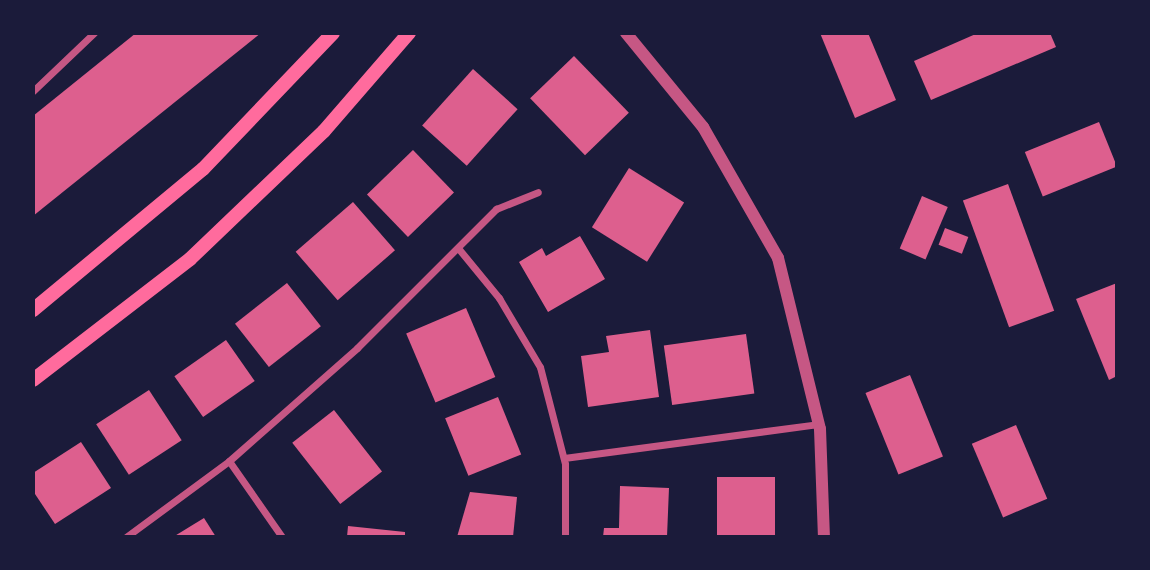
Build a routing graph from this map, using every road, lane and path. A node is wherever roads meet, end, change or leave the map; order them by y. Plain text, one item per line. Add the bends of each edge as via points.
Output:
1 (94, 33) edge
2 (333, 33) edge
3 (409, 33) edge
4 (626, 33) edge
5 (33, 91) edge
6 (538, 192) dead end
7 (458, 248) junction
8 (33, 310) edge
9 (33, 380) edge
10 (820, 424) junction
11 (564, 458) junction
12 (229, 461) junction
13 (126, 537) edge
14 (282, 537) edge
15 (565, 537) edge
16 (824, 537) edge

1 - 5 street
2 - 8 main road via 203,169
3 - 9 main road via 324,131 190,259
4 - 10 street via 703,127 762,222 796,311
6 - 7 street via 496,209
7 - 11 street via 499,298 540,367
7 - 12 street
10 - 11 street
10 - 16 street
11 - 15 street
12 - 13 street
12 - 14 street

